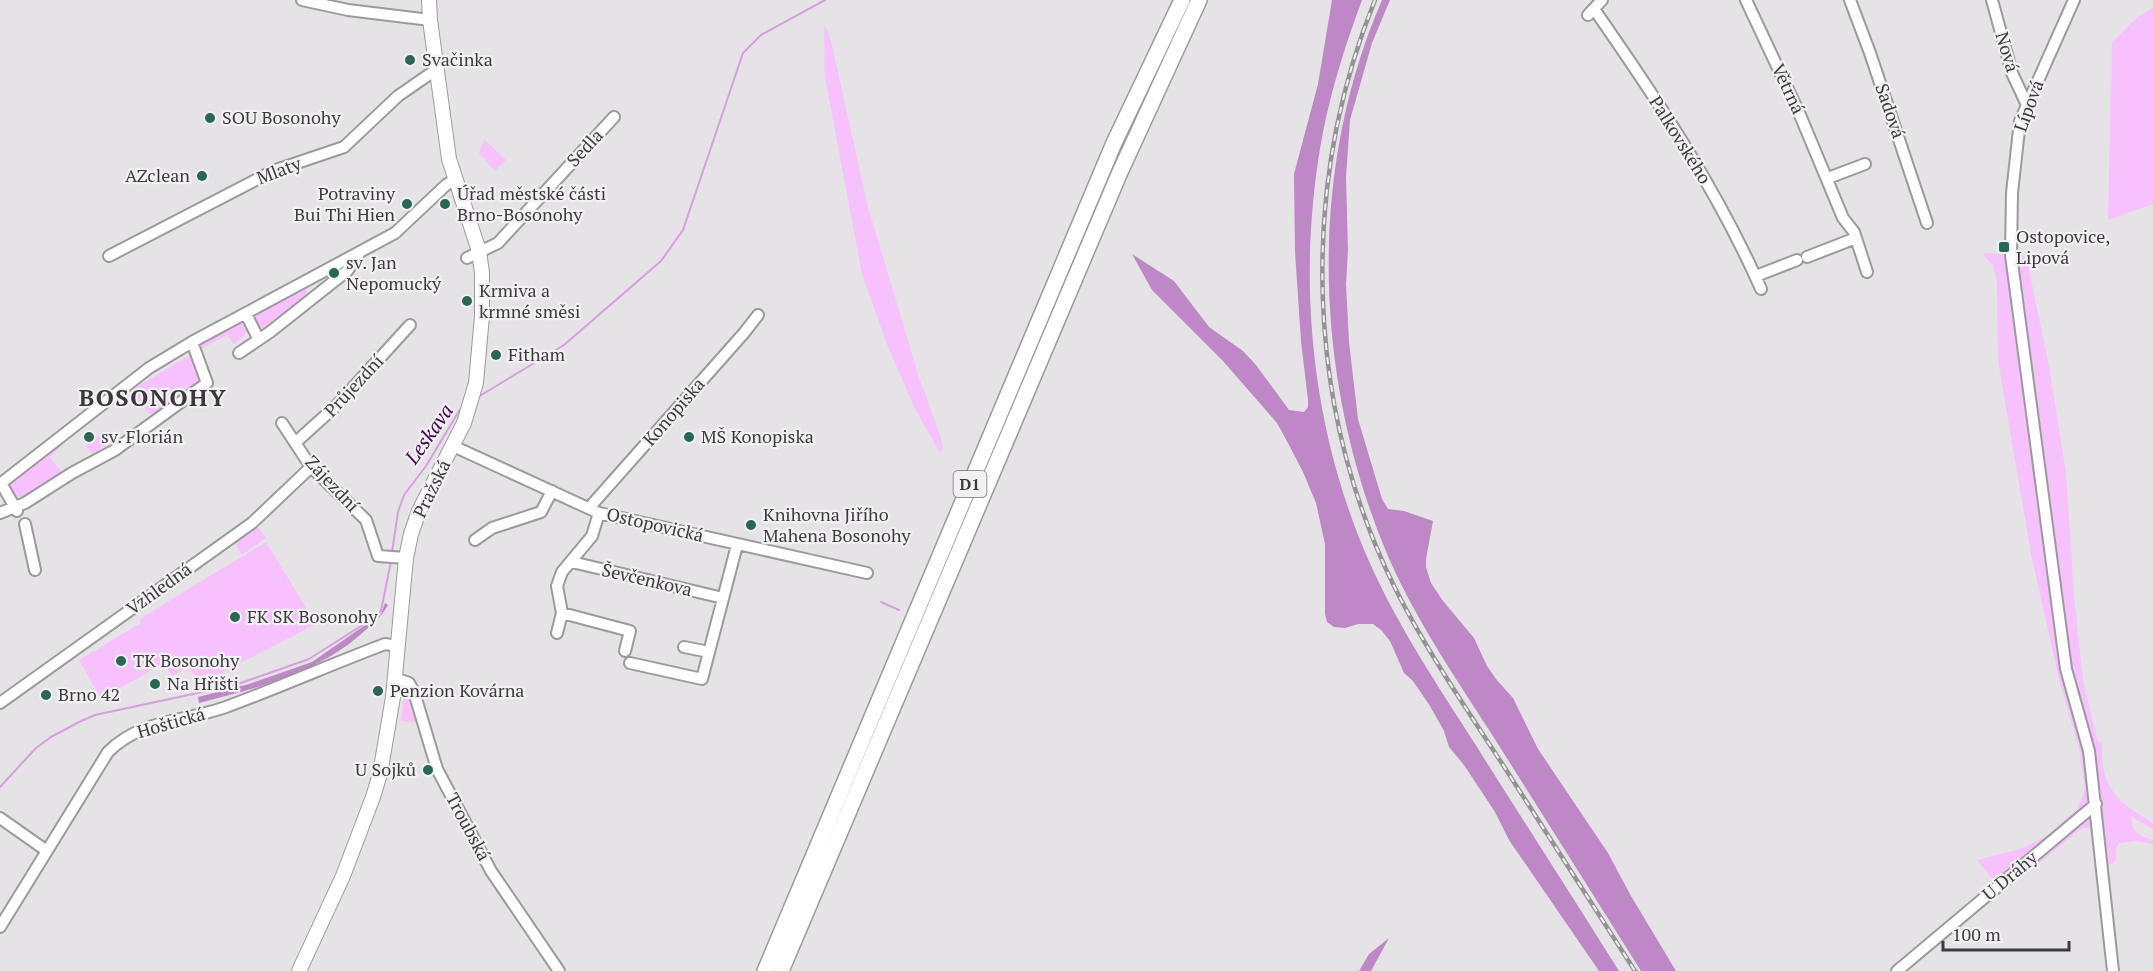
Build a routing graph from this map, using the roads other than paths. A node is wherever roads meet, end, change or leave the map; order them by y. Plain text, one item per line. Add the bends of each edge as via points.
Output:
1 (302, 0) edge
2 (429, 0) edge
3 (1182, 0) edge
4 (1199, 0) edge
5 (1205, 0) edge
6 (1602, 0) edge
7 (1746, 0) edge
8 (1850, 0) edge
9 (1992, 0) edge
10 (2074, 0) edge
11 (430, 20) junction
12 (1171, 58) junction
13 (437, 69) junction
14 (2026, 103) junction
15 (614, 117) dead end
16 (1865, 164) dead end
17 (1828, 178) junction
18 (454, 180) junction
19 (1927, 223) dead end
20 (1856, 238) junction
21 (362, 251) junction
22 (473, 255) junction
23 (109, 256) dead end
24 (1867, 272) dead end
25 (1756, 276) junction
26 (309, 280) junction
27 (1761, 289) dead end
28 (317, 294) junction
29 (246, 314) junction
30 (758, 315) dead end
31 (410, 325) dead end
32 (258, 338) junction
33 (192, 342) junction
34 (239, 353) dead end
35 (282, 423) dead end
36 (295, 444) junction
37 (453, 446) junction
38 (311, 467) junction
39 (0, 484) edge
40 (552, 491) junction
41 (16, 508) junction
42 (594, 510) junction
43 (0, 513) edge
44 (25, 524) dead end
45 (475, 540) dead end
46 (737, 545) junction
47 (401, 558) junction
48 (572, 562) junction
49 (35, 570) dead end
50 (867, 573) dead end
51 (723, 598) junction
52 (562, 613) junction
53 (558, 633) dead end
54 (398, 646) junction
55 (684, 647) dead end
56 (625, 651) dead end
57 (709, 652) junction
58 (630, 663) dead end
59 (395, 678) junction
60 (0, 703) edge
61 (2096, 804) junction
62 (0, 818) edge
63 (47, 851) junction
64 (0, 927) edge
65 (299, 971) edge
66 (559, 971) edge
67 (765, 971) edge
68 (781, 971) edge
69 (1897, 971) edge
70 (2114, 971) edge

1 - 11 street
2 - 11 main road, Pražská
3 - 67 highway, D1 via 1114,143
4 - 12 highway, D1
5 - 12 highway
6 - 25 street, Palkovského via 1591,12 1702,173
7 - 17 street, Větrná
8 - 19 street, Sadová
9 - 14 street, Nová via 2012,73
10 - 14 street, Lípová
11 - 13 main road, Pražská
12 - 68 highway, D1 via 1119,172
13 - 18 main road, Pražská
13 - 23 street, Mlaty via 398,96 344,147 273,171
14 - 61 street, Lípová via 2017,131 2011,255 2066,669 2089,751
15 - 22 street, Sedla via 498,243
16 - 17 street
17 - 20 street, Větrná via 1843,218
18 - 21 street via 395,232
18 - 22 main road, Pražská
20 - 24 street, Větrná
20 - 25 street
21 - 26 street
21 - 28 street via 347,271
22 - 37 main road, Pražská via 482,273 476,383 470,409
25 - 27 street, Palkovského
26 - 28 street
26 - 29 street
28 - 32 street
29 - 32 street
29 - 33 street
30 - 42 street, Konopiska
31 - 36 street, Průjezdní via 338,404
32 - 34 street
33 - 39 street via 135,378
33 - 41 street via 207,383 116,450
35 - 36 street, Zájezdní
36 - 38 street, Zájezdní
37 - 40 street, Ostopovická
37 - 47 main road, Pražská via 419,511
38 - 47 street, Zájezdní via 366,520 378,556
38 - 60 street, Vzhledná via 252,523
39 - 41 street
40 - 42 street, Ostopovická
40 - 45 street via 541,512 492,528
41 - 43 street
42 - 46 street, Ostopovická
42 - 48 street, Ševčenkova via 592,536
44 - 49 street
46 - 50 street, Ostopovická
46 - 51 street
47 - 54 main road, Pražská
48 - 51 street, Ševčenkova
48 - 52 street, Ševčenkova via 557,586
51 - 57 street
52 - 53 street, Ševčenkova
52 - 56 street via 630,631
54 - 59 main road, Pražská
54 - 63 street, Hoštická via 384,644 223,708 132,733 108,752
55 - 57 street
57 - 58 street via 702,680
59 - 65 main road, Pražská via 373,796 343,876
59 - 66 street, Troubská via 409,683 414,692 437,769 491,871
61 - 69 street, U Dráhy
61 - 70 street, Lípová
62 - 63 street
63 - 64 street, Hoštická

